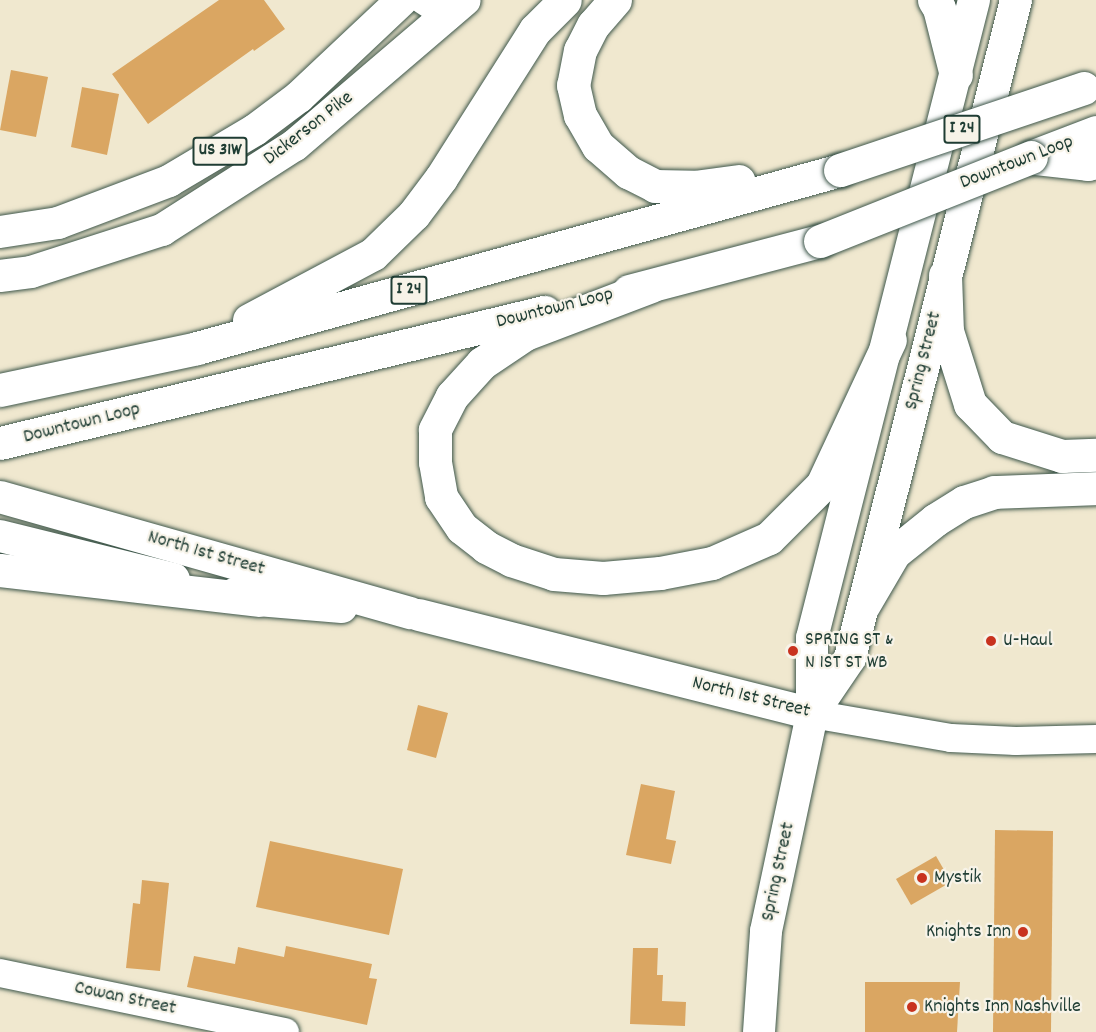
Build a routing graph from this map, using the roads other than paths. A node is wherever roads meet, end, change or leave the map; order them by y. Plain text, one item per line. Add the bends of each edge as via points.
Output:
1 (402, 0) edge
2 (565, 0) edge
3 (615, 0) edge
4 (934, 0) edge
5 (974, 0) edge
6 (1016, 0) edge
7 (446, 4) edge
8 (956, 75) junction
9 (1090, 86) edge
10 (1096, 132) edge
11 (1031, 158) junction
12 (1096, 162) edge
13 (828, 174) junction
14 (0, 232) edge
15 (945, 275) junction
16 (0, 276) edge
17 (651, 286) junction
18 (890, 340) junction
19 (197, 348) junction
20 (0, 390) edge
21 (9, 441) edge
22 (1096, 455) edge
23 (1096, 488) edge
24 (0, 497) edge
25 (0, 536) edge
26 (0, 570) edge
27 (258, 600) junction
28 (863, 606) junction
29 (415, 614) junction
30 (812, 714) junction
31 (1096, 739) edge
32 (0, 973) edge
33 (285, 1032) edge
34 (759, 1032) edge

1 - 14 main road, Dickerson Pike / US 31W via 299,97 255,130 169,181 58,223
2 - 19 highway via 535,30 414,214 373,254
3 - 13 highway via 593,25 580,50 573,85 580,115 598,146 628,172 655,186 694,187
4 - 8 highway
5 - 8 main road, Spring Street
6 - 15 main road, Spring Street
7 - 16 main road, Dickerson Pike / US 31W via 295,145 162,230 31,272
8 - 18 main road, Spring Street
9 - 13 highway, I 24, bridge
10 - 11 highway, Downtown Loop
11 - 12 highway
11 - 17 highway, Downtown Loop, bridge via 820,241
13 - 19 highway, I 24
15 - 22 highway via 947,331 970,404 1002,437 1062,456
15 - 28 main road, Spring Street
17 - 18 highway via 525,334 482,363 452,396 435,430 441,497 462,528 486,547 555,574 603,578 712,563 769,537 822,485
17 - 21 highway, Downtown Loop
18 - 30 main road, Spring Street via 812,638
19 - 20 highway, I 24
23 - 28 highway via 994,492 964,502 894,553
24 - 29 main road, North 1st Street
25 - 27 main road, North 1st Street
26 - 27 highway
27 - 29 main road, North 1st Street
28 - 30 main road, Spring Street via 850,658
29 - 30 main road, North 1st Street
30 - 31 street, North 1st Street via 951,738
30 - 34 main road, Spring Street via 766,931
32 - 33 street, Cowan Street

